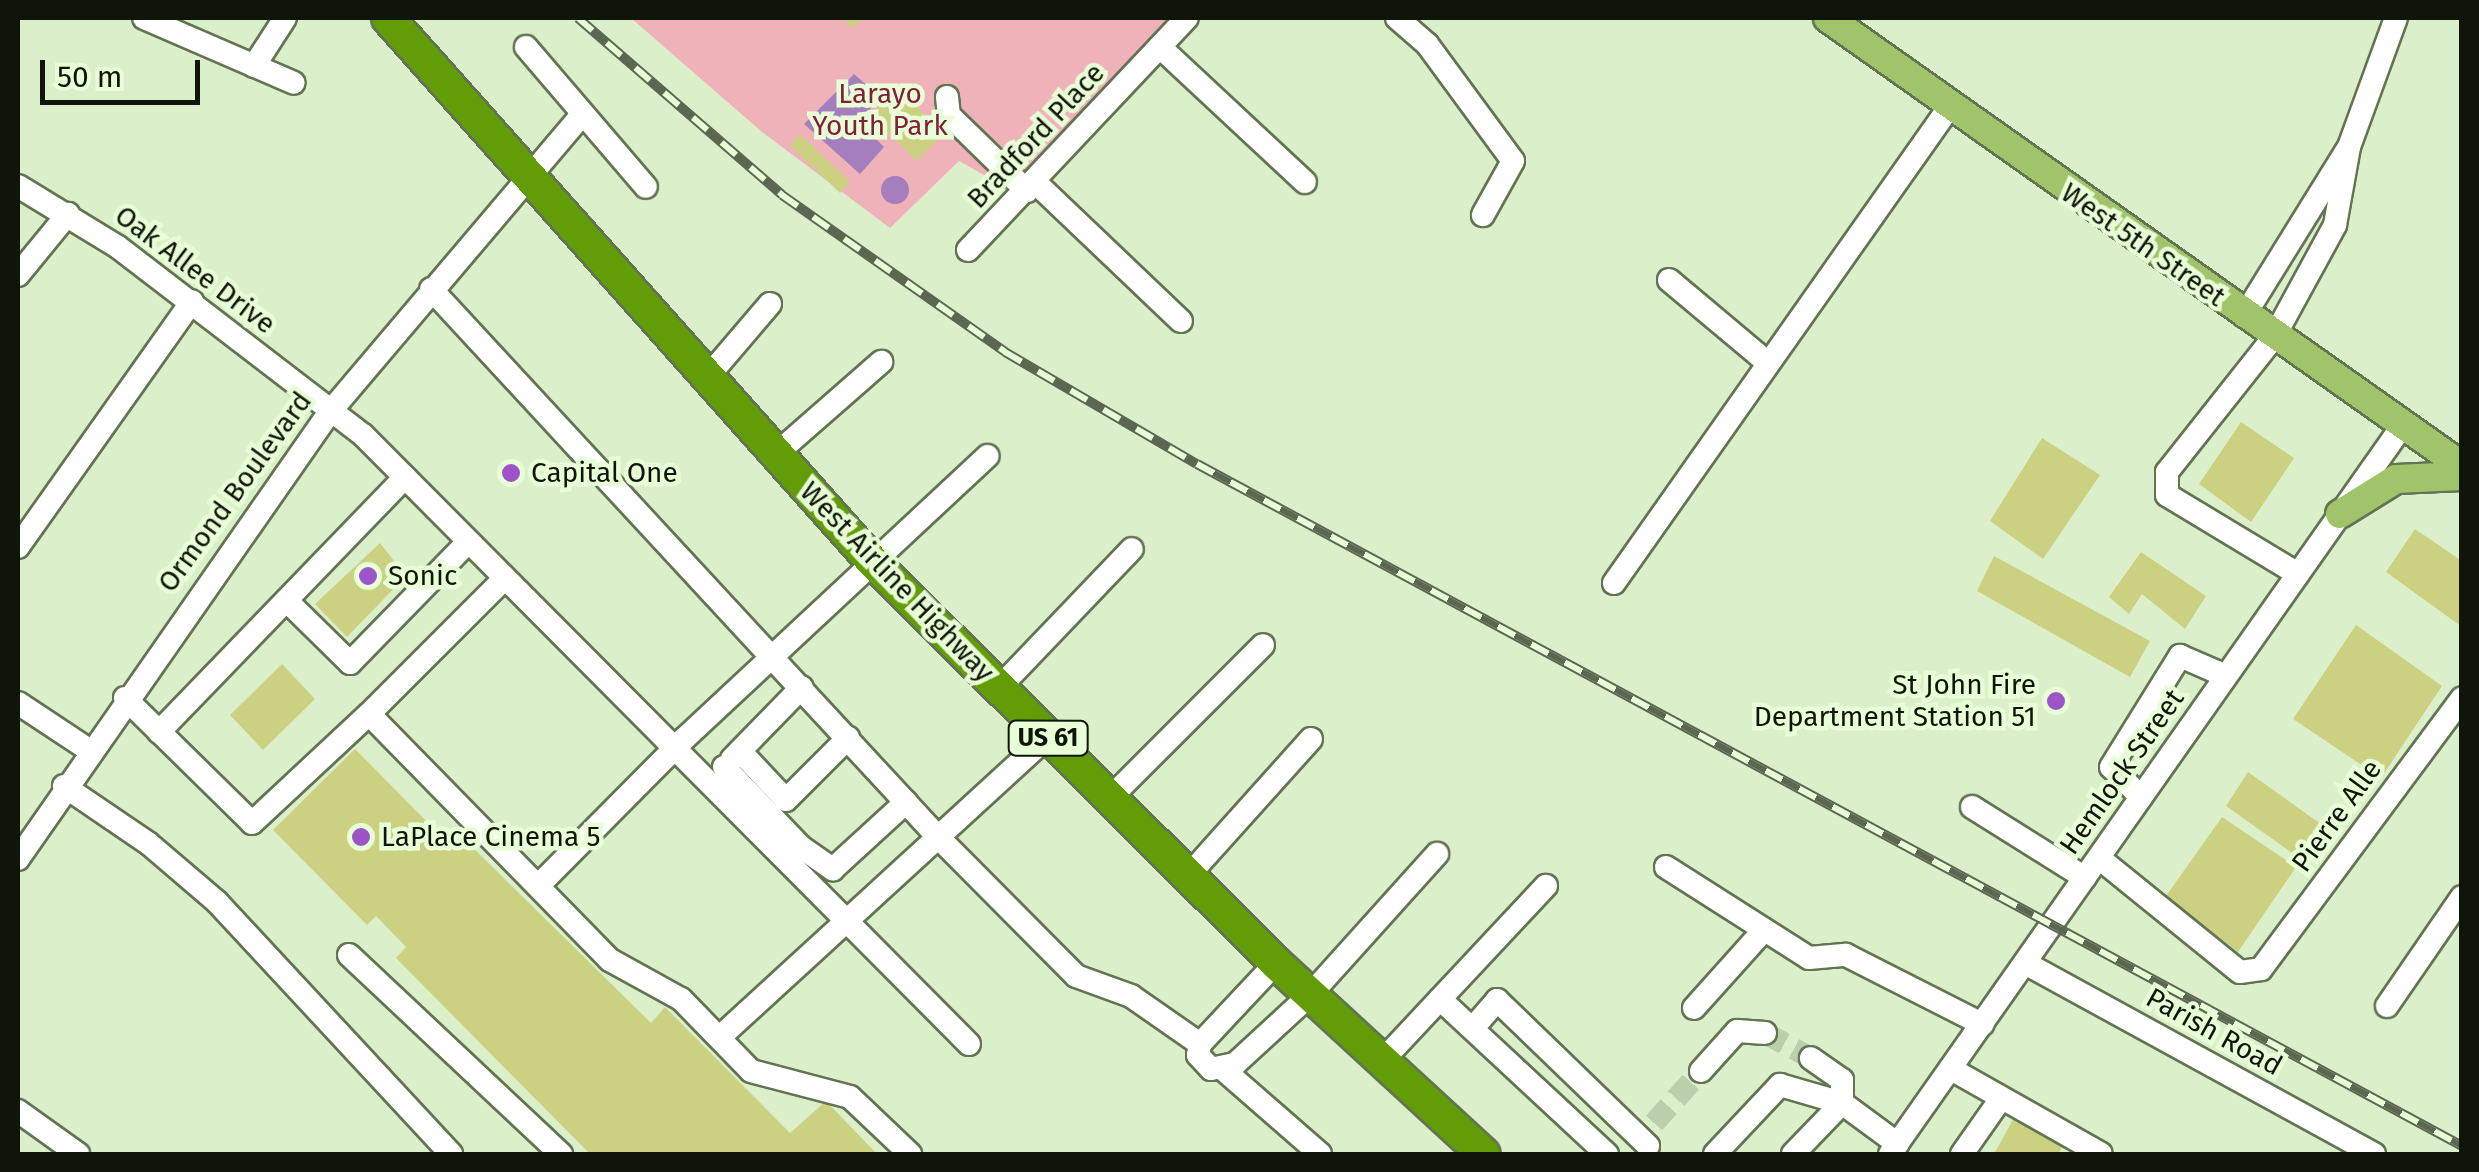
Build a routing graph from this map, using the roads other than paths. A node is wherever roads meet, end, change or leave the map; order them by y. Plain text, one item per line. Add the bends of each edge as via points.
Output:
1 (144, 18) edge
2 (285, 18) edge
3 (388, 18) edge
4 (1185, 18) edge
5 (1397, 18) edge
6 (1828, 18) edge
7 (2396, 18) edge
8 (526, 47) dead end
9 (1160, 47) junction
10 (254, 66) junction
11 (294, 83) dead end
12 (947, 97) dead end
13 (1948, 108) junction
14 (582, 114) junction
15 (2349, 147) junction
16 (529, 181) junction
17 (1305, 182) dead end
18 (18, 186) edge
19 (646, 187) dead end
20 (1031, 187) junction
21 (68, 214) junction
22 (1483, 215) dead end
23 (968, 250) dead end
24 (18, 275) edge
25 (1670, 280) dead end
26 (431, 289) junction
27 (192, 301) junction
28 (770, 304) dead end
29 (2244, 316) junction
30 (1181, 321) dead end
31 (2274, 336) junction
32 (881, 362) dead end
33 (1768, 362) junction
34 (705, 380) junction
35 (328, 413) junction
36 (2403, 424) junction
37 (776, 454) junction
38 (987, 456) dead end
39 (2462, 466) edge
40 (2462, 476) edge
41 (405, 478) junction
42 (2340, 514) junction
43 (468, 542) junction
44 (18, 547) edge
45 (1132, 549) dead end
46 (874, 563) junction
47 (2298, 574) junction
48 (504, 578) junction
49 (1614, 582) dead end
50 (288, 602) junction
51 (1263, 645) dead end
52 (775, 658) junction
53 (2226, 676) junction
54 (802, 687) junction
55 (998, 688) junction
56 (125, 698) junction
57 (2462, 698) edge
58 (18, 703) edge
59 (370, 714) junction
60 (159, 732) junction
61 (1047, 737) junction
62 (848, 738) junction
63 (1312, 739) dead end
64 (674, 749) junction
65 (89, 750) junction
66 (724, 767) junction
67 (64, 786) junction
68 (2142, 797) junction
69 (1108, 800) junction
70 (906, 802) junction
71 (1972, 807) dead end
72 (937, 836) junction
73 (1437, 854) dead end
74 (2098, 858) junction
75 (18, 859) edge
76 (1666, 867) dead end
77 (1188, 876) junction
78 (2085, 878) junction
79 (538, 886) junction
80 (1546, 886) dead end
81 (2462, 897) edge
82 (844, 918) junction
83 (1764, 930) junction
84 (349, 954) dead end
85 (2025, 962) junction
86 (1276, 963) junction
87 (1310, 994) junction
88 (1440, 999) junction
89 (2387, 1006) dead end
90 (1694, 1008) dead end
91 (1982, 1024) junction
92 (1472, 1028) junction
93 (1765, 1032) dead end
94 (720, 1037) junction
95 (970, 1044) dead end
96 (1200, 1044) junction
97 (1810, 1058) tunnel mouth
98 (1382, 1061) junction
99 (1950, 1069) junction
100 (1225, 1071) junction
101 (1701, 1071) tunnel mouth
102 (2000, 1100) junction
103 (1842, 1103) junction
104 (18, 1110) edge
105 (1654, 1123) tunnel mouth
106 (1894, 1149) edge
107 (1475, 1152) edge
108 (1648, 1152) edge
109 (78, 1154) edge
110 (451, 1154) edge
111 (562, 1154) edge
112 (910, 1154) edge
113 (1320, 1154) edge
114 (1607, 1154) edge
115 (1715, 1154) edge
116 (1794, 1154) edge
117 (1962, 1154) edge
118 (2101, 1154) edge
119 (2374, 1154) edge

1 - 10 street
2 - 10 street
3 - 16 highway, West Airline Highway / US 61
4 - 9 street, Bradford Place
5 - 22 street via 1427,44 1513,161
6 - 13 main road, West 5th Street
7 - 15 street
8 - 14 street
9 - 17 street
9 - 20 street, Bradford Place
10 - 11 street
12 - 20 street via 949,115
13 - 29 main road, West 5th Street
13 - 33 street
14 - 16 street, Ormond Boulevard
14 - 19 street
15 - 29 street
15 - 31 street via 2335,225
16 - 26 street, Ormond Boulevard
16 - 34 highway, West Airline Highway / US 61
18 - 21 street, Oak Allee Drive
20 - 23 street, Bradford Place
20 - 30 street
21 - 24 street
21 - 27 street, Oak Allee Drive
25 - 33 street
26 - 35 street, Ormond Boulevard
26 - 52 street
27 - 35 street, Oak Allee Drive
27 - 44 street
28 - 34 street
29 - 31 main road, West 5th Street
31 - 36 main road, West 5th Street
31 - 47 street via 2167,472 2167,495
32 - 37 street
33 - 49 street
34 - 37 highway, West Airline Highway / US 61
35 - 41 street, Oak Allee Drive via 362,435
35 - 56 street, Ormond Boulevard
36 - 39 main road, West 5th Street
36 - 42 street, Hemlock Street
37 - 46 highway, West Airline Highway / US 61
38 - 46 street
40 - 42 main road via 2396,479
41 - 43 street, Oak Allee Drive
41 - 50 street
42 - 47 street, Hemlock Street
43 - 48 street, Oak Allee Drive
43 - 50 street via 350,663
45 - 55 street
46 - 52 street
46 - 55 highway, West Airline Highway / US 61
47 - 53 street, Hemlock Street
48 - 59 street
48 - 64 street, Oak Allee Drive
50 - 60 street
51 - 69 street
52 - 54 street
52 - 64 street
53 - 68 street, Hemlock Street
53 - 68 street via 2180,656 2111,767
54 - 62 street
54 - 66 street
55 - 61 highway, West Airline Highway / US 61
56 - 60 street
56 - 65 street, Ormond Boulevard
57 - 74 street, Pierre Alle via 2261,970 2240,972
58 - 65 street
59 - 60 street via 252,824
59 - 79 street
61 - 69 highway, West Airline Highway / US 61
61 - 72 street
62 - 66 street via 786,800
62 - 70 street
63 - 77 street
64 - 66 street, Oak Allee Drive
64 - 79 street
65 - 67 street, Ormond Boulevard
66 - 70 street via 801,847 833,869
66 - 82 street
67 - 75 street, Ormond Boulevard
67 - 110 street via 148,843 216,902
68 - 74 street, Hemlock Street
69 - 77 highway, West Airline Highway / US 61
70 - 72 street
71 - 78 street
72 - 82 street
72 - 96 street via 1076,976 1131,996
73 - 87 street
74 - 78 street, Hemlock Street
76 - 83 street
77 - 86 highway, West Airline Highway / US 61
78 - 85 street, Hemlock Street
79 - 94 street via 610,960 681,998
80 - 88 street
81 - 89 street
82 - 94 street
82 - 95 street
83 - 90 street
83 - 91 street via 1809,958 1846,955
84 - 111 street
85 - 91 street, Hemlock Street
85 - 119 street, Parish Road
86 - 87 highway, West Airline Highway / US 61
86 - 96 street
87 - 98 highway, West Airline Highway / US 61
87 - 100 street
88 - 92 street
88 - 98 street
91 - 99 street, Hemlock Street
92 - 108 street via 1497,1000
92 - 114 street
93 - 101 street via 1736,1031
94 - 112 street via 751,1071 850,1097
96 - 100 street via 1198,1055 1211,1069
97 - 103 street via 1842,1080
98 - 107 highway, West Airline Highway / US 61
99 - 102 street
99 - 106 street, Hemlock Street
100 - 113 street
102 - 117 street
102 - 118 street
103 - 106 street
103 - 115 street via 1780,1084
103 - 116 street
104 - 109 street
105 - 108 street

